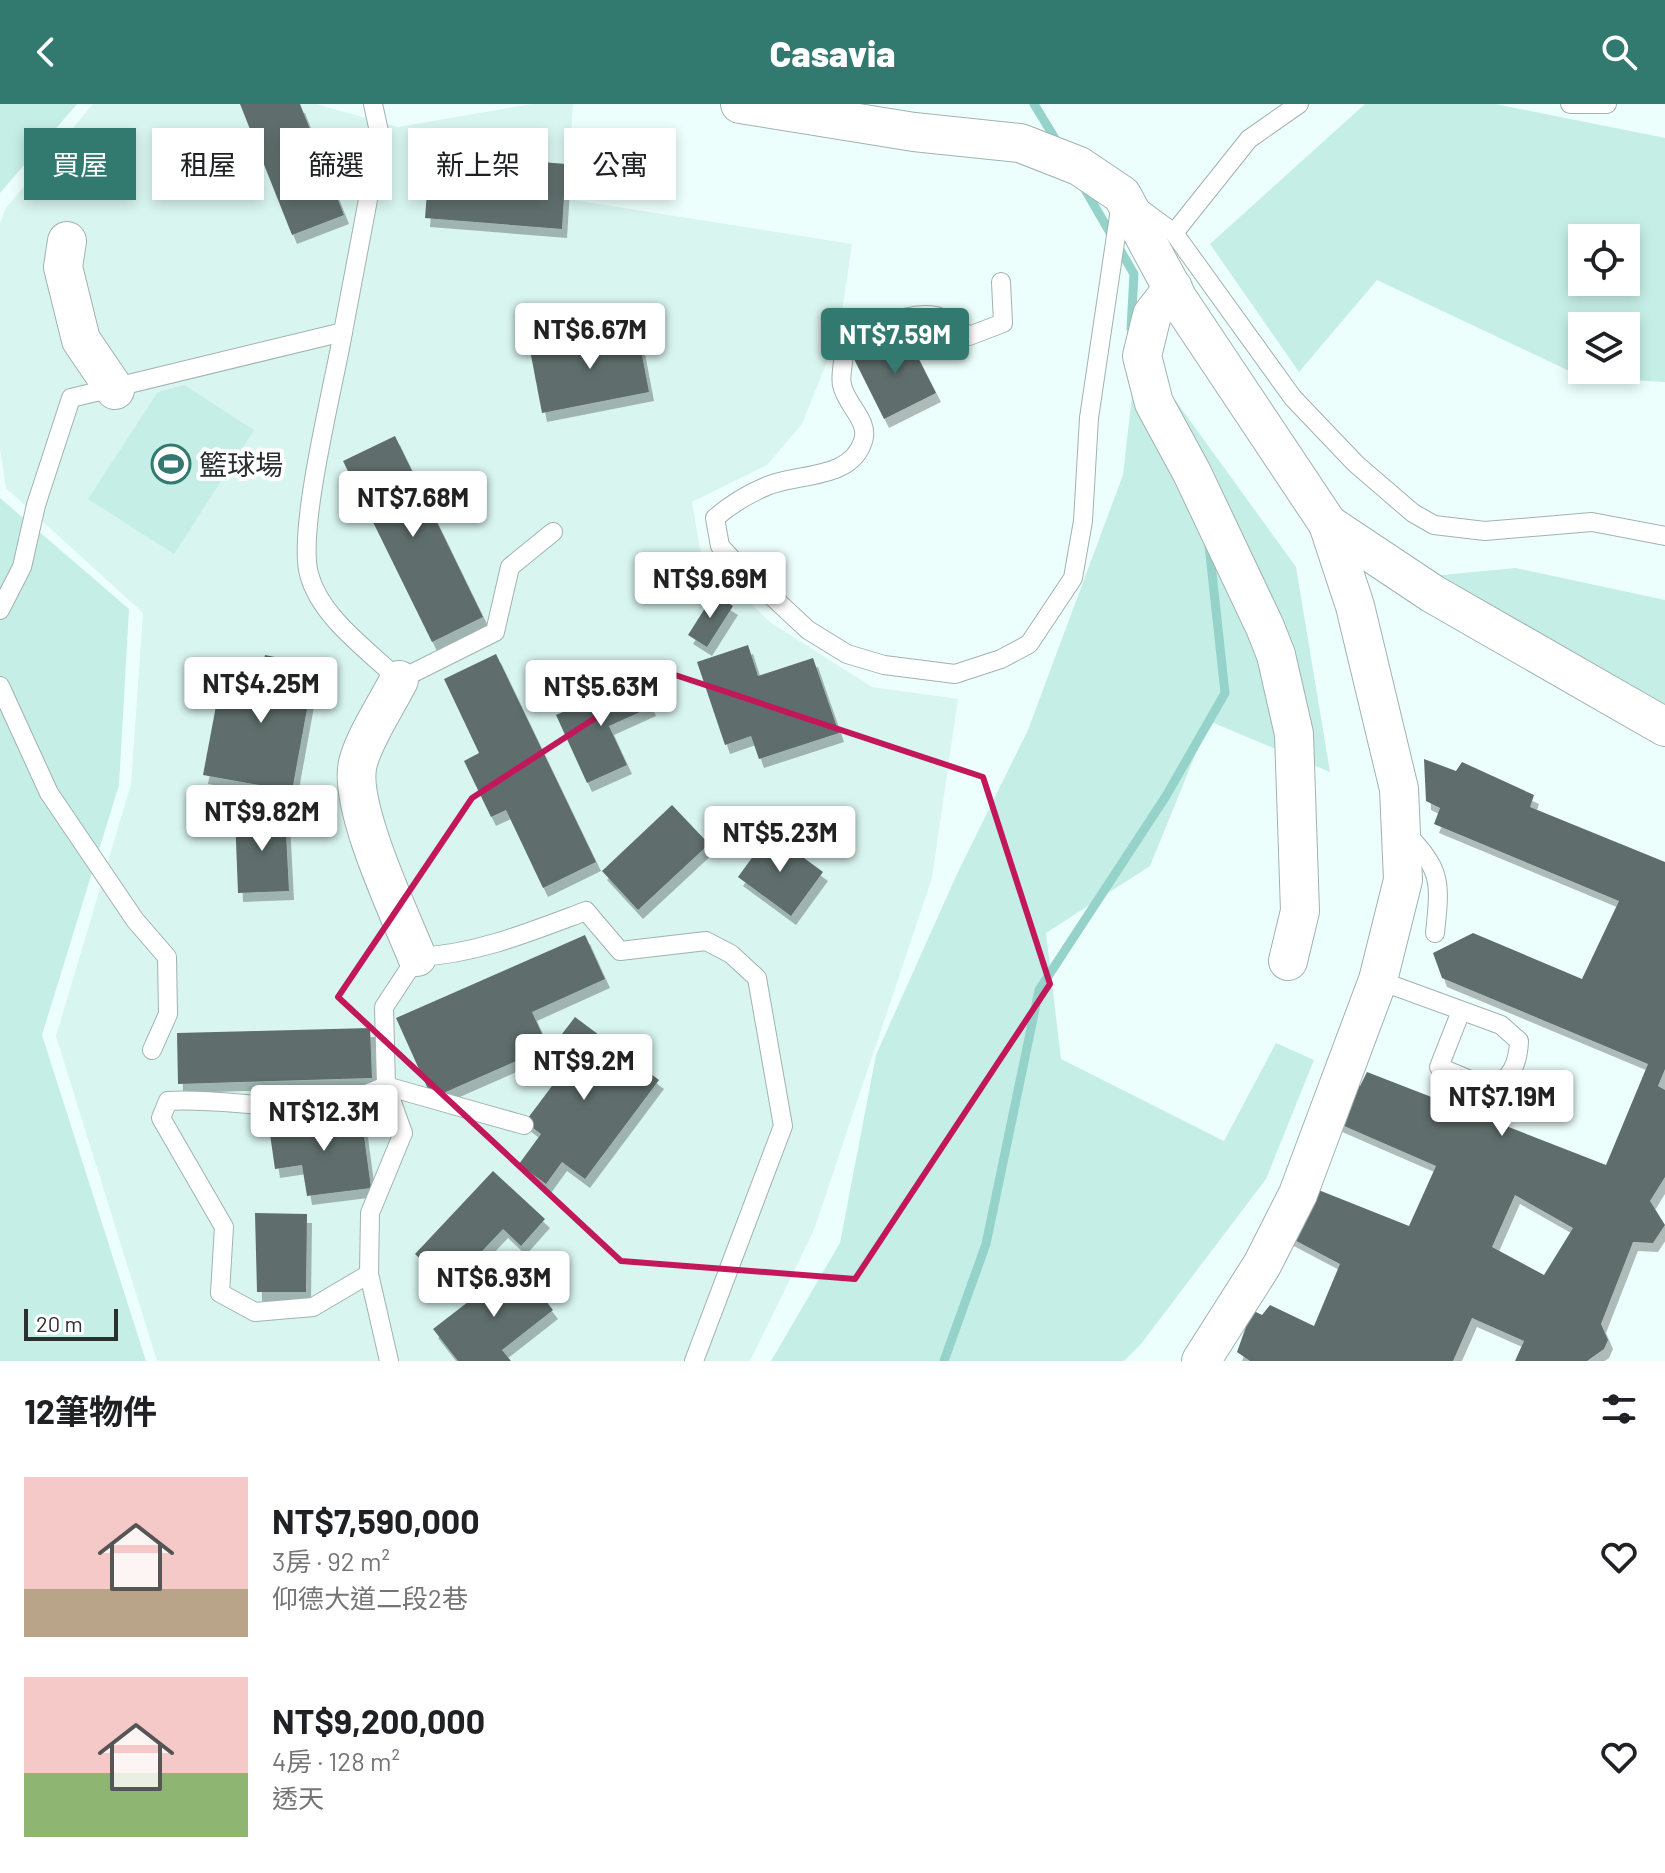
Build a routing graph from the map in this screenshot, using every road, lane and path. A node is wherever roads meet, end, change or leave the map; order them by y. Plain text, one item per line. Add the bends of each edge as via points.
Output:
1 (373, 104) edge
2 (740, 104) edge
3 (1299, 104) edge
4 (1570, 104) edge
5 (1607, 104) edge
6 (1122, 195) junction
7 (1174, 233) junction
8 (67, 241) dead end
9 (1001, 282) dead end
10 (1173, 288) junction
11 (343, 332) junction
12 (115, 390) junction
13 (1328, 524) junction
14 (553, 532) dead end
15 (1665, 536) edge
16 (0, 610) edge
17 (399, 680) junction
18 (0, 686) edge
19 (1665, 727) edge
20 (1406, 806) junction
21 (1435, 933) dead end
22 (417, 957) junction
23 (1288, 961) dead end
24 (1378, 980) junction
25 (1461, 1011) junction
26 (152, 1050) dead end
27 (386, 1086) junction
28 (524, 1125) dead end
29 (369, 1274) junction
30 (389, 1361) edge
31 (694, 1361) edge
32 (1201, 1361) edge

1 - 11 lane via 380,136
2 - 6 street via 1020,143 1079,166
3 - 7 lane via 1249,139
4 - 5 lane
6 - 7 lane
6 - 9 lane via 1089,418 1083,521 1073,578 1029,644 1001,659 955,674 884,665 847,654 808,630 733,560 720,546 715,518 770,485 835,469 854,458 864,440 864,425 841,384 844,355 909,315 939,317 969,336 1003,323
6 - 10 street
7 - 15 lane via 1293,398 1356,464 1413,513 1434,525 1485,531 1592,522
8 - 12 street via 63,267 81,340
10 - 13 street
10 - 23 street via 1152,315 1142,356 1154,403 1265,627 1294,734 1300,911
11 - 12 lane
11 - 17 lane via 309,522 309,573 329,612
12 - 16 lane via 71,398 22,567
13 - 19 street via 1433,594
13 - 20 street via 1355,606
14 - 17 lane via 510,567 495,632
17 - 22 street via 357,763 358,788 376,856
18 - 26 lane via 49,793 135,920 167,957 168,1014
20 - 21 lane via 1433,861 1440,893
20 - 24 street via 1403,880
22 - 27 lane via 384,1007
22 - 31 lane via 490,947 586,911 620,951 706,941 731,954 757,978 783,1126
24 - 25 lane
24 - 32 street via 1298,1194 1262,1265
25 - 25 lane via 1501,1025 1519,1041 1518,1060 1507,1080 1492,1089 1439,1067
27 - 28 lane
27 - 29 lane via 403,1133 370,1213
27 - 29 lane via 344,1101 292,1106 168,1101 161,1118 224,1227 220,1293 255,1312 313,1307
29 - 30 lane

